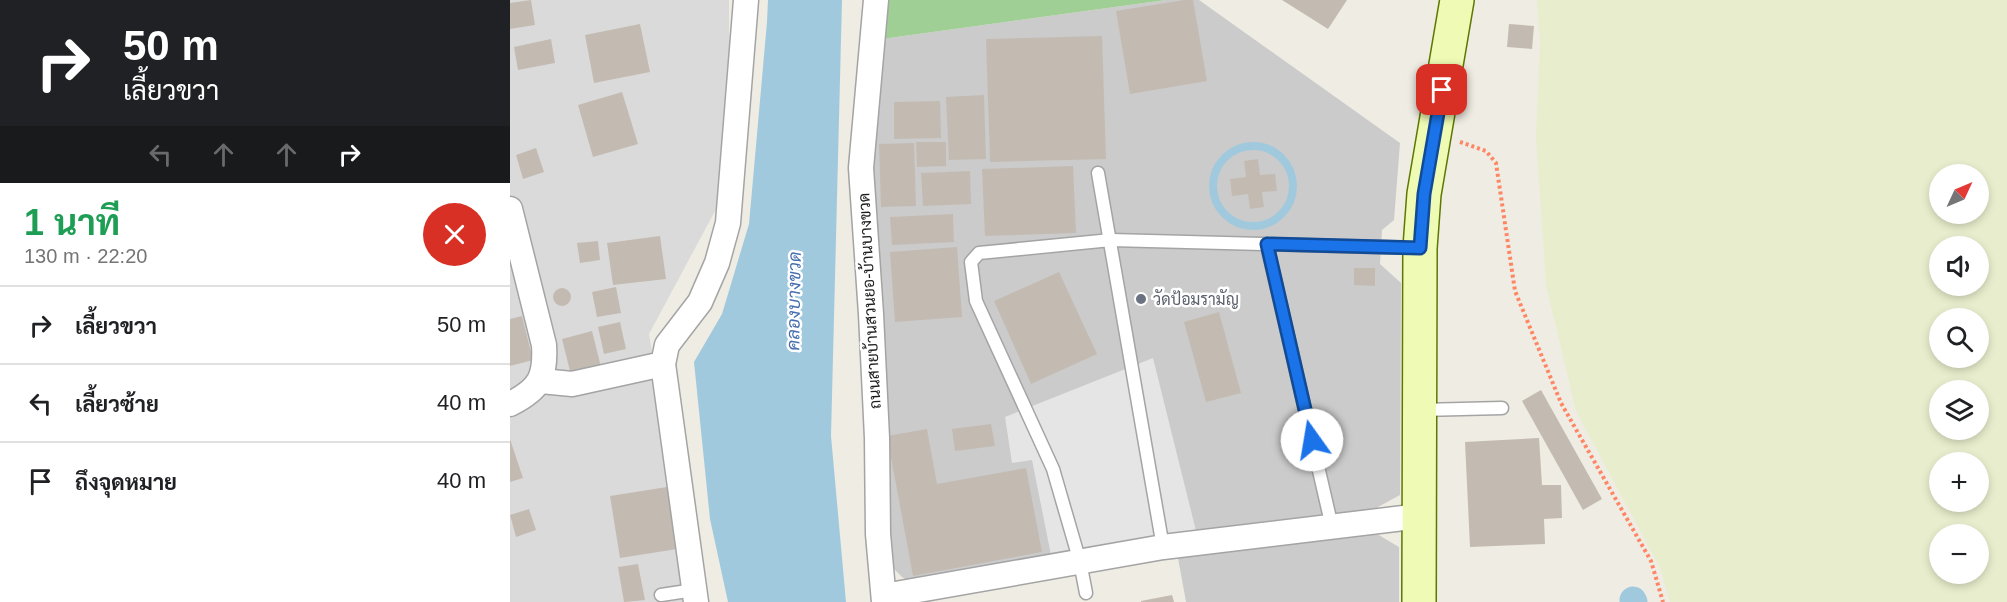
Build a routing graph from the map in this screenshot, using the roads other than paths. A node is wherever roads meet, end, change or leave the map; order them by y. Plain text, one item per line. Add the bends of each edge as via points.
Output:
1 (746, 0) edge
2 (876, 0) edge
3 (1456, 0) edge
4 (1098, 173) dead end
5 (510, 209) edge
6 (1111, 240) junction
7 (1267, 244) junction
8 (1420, 248) junction
9 (663, 364) junction
10 (541, 381) junction
11 (510, 404) edge
12 (1502, 408) dead end
13 (1420, 410) junction
14 (1420, 516) junction
15 (1332, 527) junction
16 (1163, 547) junction
17 (1080, 561) junction
18 (1086, 593) dead end
19 (661, 595) dead end
20 (695, 596) edge
21 (884, 599) edge
22 (1419, 602) edge

1 - 9 street via 728,224 700,302 667,345
2 - 21 street, ถนนสายบ้านสวนยอ-บ้านบางขวด via 861,168 872,314 878,534
3 - 8 main road via 1424,194
4 - 6 lane
5 - 10 street via 544,345
6 - 7 lane
6 - 16 lane
6 - 17 lane via 979,253 971,262 976,301 1053,469
7 - 8 lane
7 - 15 lane
8 - 13 main road
9 - 10 street via 572,384
9 - 20 street
10 - 11 street via 525,397
12 - 13 lane
13 - 14 main road
14 - 15 street
14 - 22 main road
15 - 16 street
16 - 17 street
17 - 18 lane
17 - 21 street
19 - 20 lane

